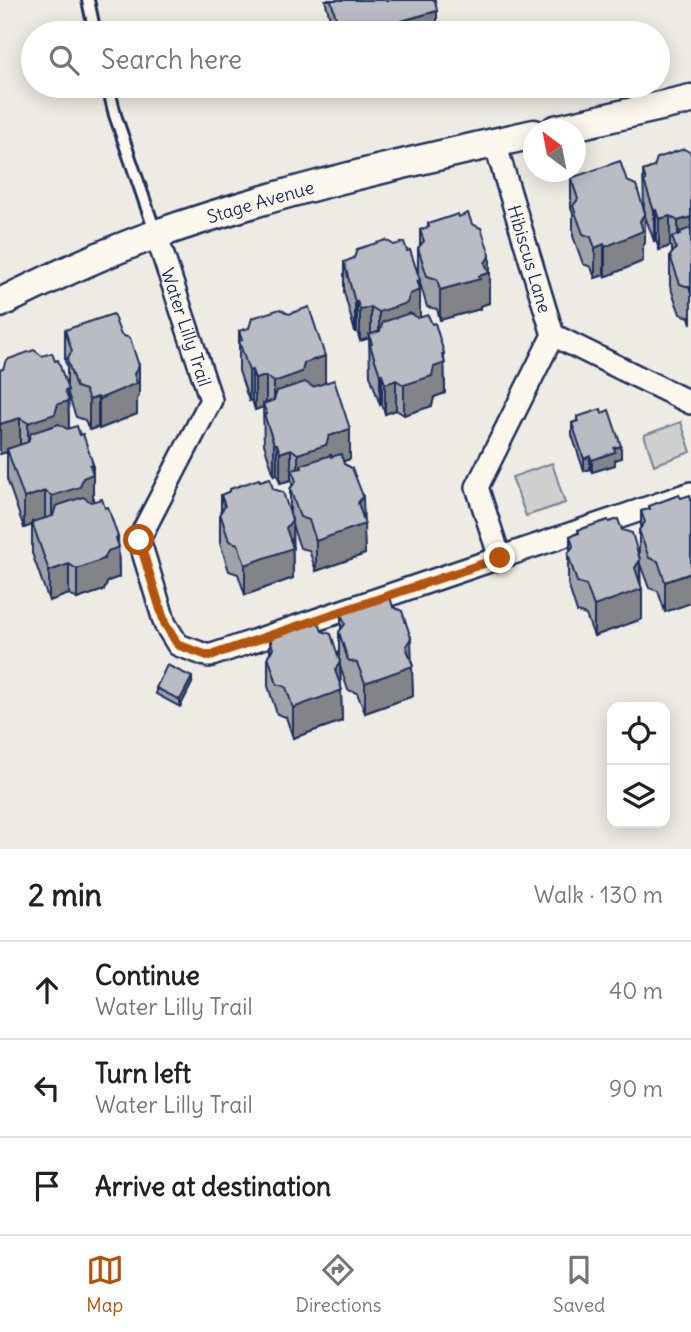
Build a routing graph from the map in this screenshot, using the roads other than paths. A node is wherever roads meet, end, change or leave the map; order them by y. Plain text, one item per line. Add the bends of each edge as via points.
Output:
1 (88, 0) edge
2 (92, 21) edge
3 (111, 98) edge
4 (691, 99) edge
5 (586, 123) edge
6 (523, 137) edge
7 (495, 143) junction
8 (156, 234) junction
9 (0, 303) edge
10 (553, 335) junction
11 (691, 403) edge
12 (691, 493) edge
13 (500, 558) junction

1 - 2 lane
3 - 8 lane
4 - 5 main road
6 - 7 main road, Stage Avenue
7 - 8 main road, Stage Avenue via 298,190
7 - 10 street, Hibiscus Lane
8 - 9 main road, Stage Avenue
8 - 13 street, Water Lilly Trail via 211,400 139,540 165,624 178,645 209,656
10 - 11 street
10 - 13 street via 477,487
12 - 13 street

